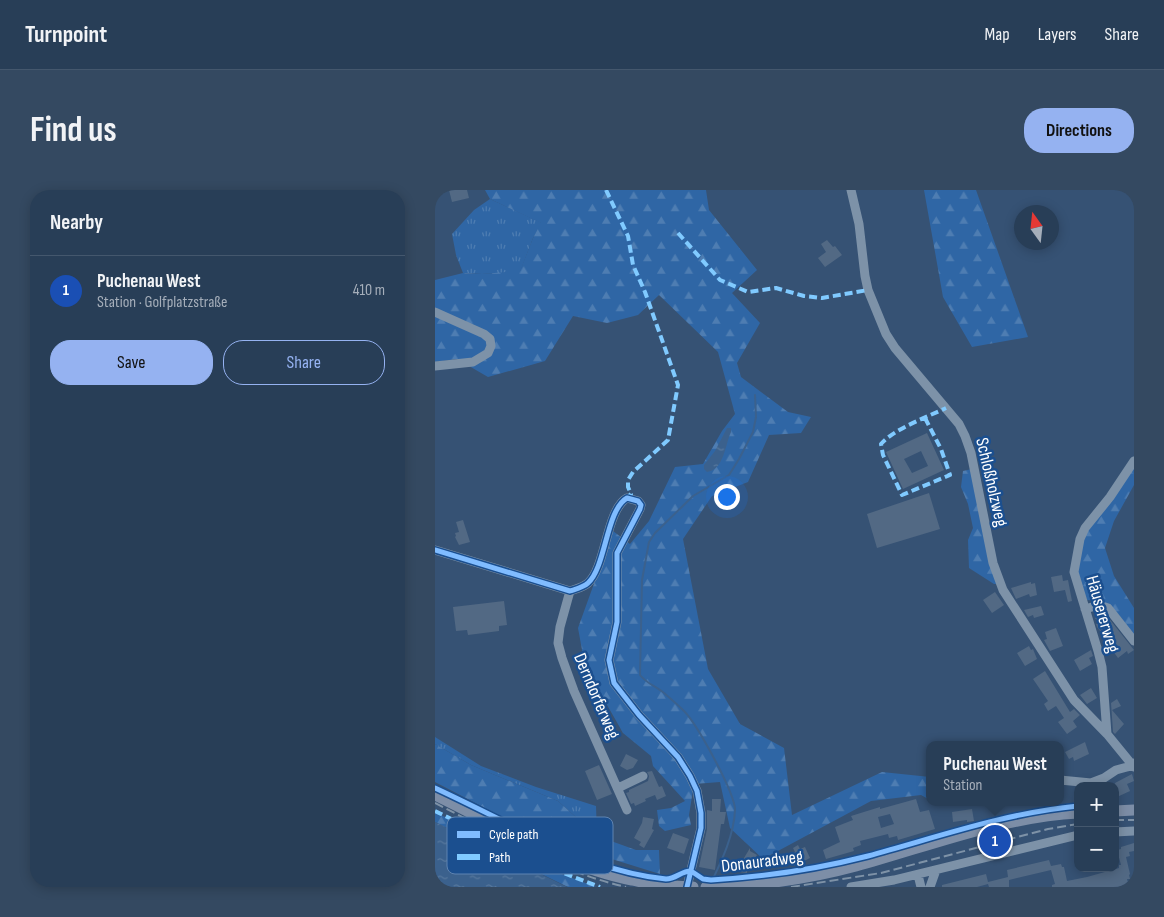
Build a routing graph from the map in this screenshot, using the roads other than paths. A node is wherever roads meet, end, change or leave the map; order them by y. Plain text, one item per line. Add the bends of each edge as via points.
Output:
1 (851, 190) edge
2 (435, 312) edge
3 (435, 366) edge
4 (1134, 461) edge
5 (435, 550) edge
6 (570, 591) junction
7 (1085, 609) junction
8 (1134, 641) edge
9 (1107, 734) junction
10 (1133, 765) edge
11 (643, 776) dead end
12 (1064, 780) edge
13 (618, 788) junction
14 (435, 794) edge
15 (627, 810) dead end
16 (1134, 810) edge
17 (1119, 811) edge
18 (1074, 813) edge
19 (481, 817) edge
20 (1074, 836) edge
21 (936, 870) junction
22 (611, 874) edge
23 (918, 875) junction
24 (687, 887) edge
25 (693, 887) edge
26 (706, 887) edge
27 (721, 887) edge
28 (851, 887) edge
29 (893, 887) edge
30 (921, 887) edge
31 (930, 887) edge

1 - 9 street, Schloßholzweg via 866,283 886,334 959,424 965,436 993,563 1003,590 1074,700
2 - 3 street via 485,334 491,346 488,353 473,362
4 - 7 street, Häusererweg via 1080,539 1074,572
5 - 6 street
6 - 13 street, Derndorferweg via 558,643 574,691
6 - 24 street via 587,585 594,577 621,502 627,498 638,501 640,509 617,553 617,622 609,660 614,683 678,757 697,791 701,828
7 - 8 street via 1099,605 1108,608
7 - 9 street, Häusererweg via 1102,667
9 - 10 street, Schloßholzweg
10 - 12 street via 1091,783
11 - 13 street
13 - 15 street, Derndorferweg
14 - 19 main road
16 - 17 main road
18 - 27 main road via 1001,824 829,872
20 - 21 street
21 - 23 street
21 - 31 street
22 - 24 main road via 658,885
23 - 28 street
23 - 29 street via 914,882
23 - 30 street
24 - 25 main road
26 - 27 main road

